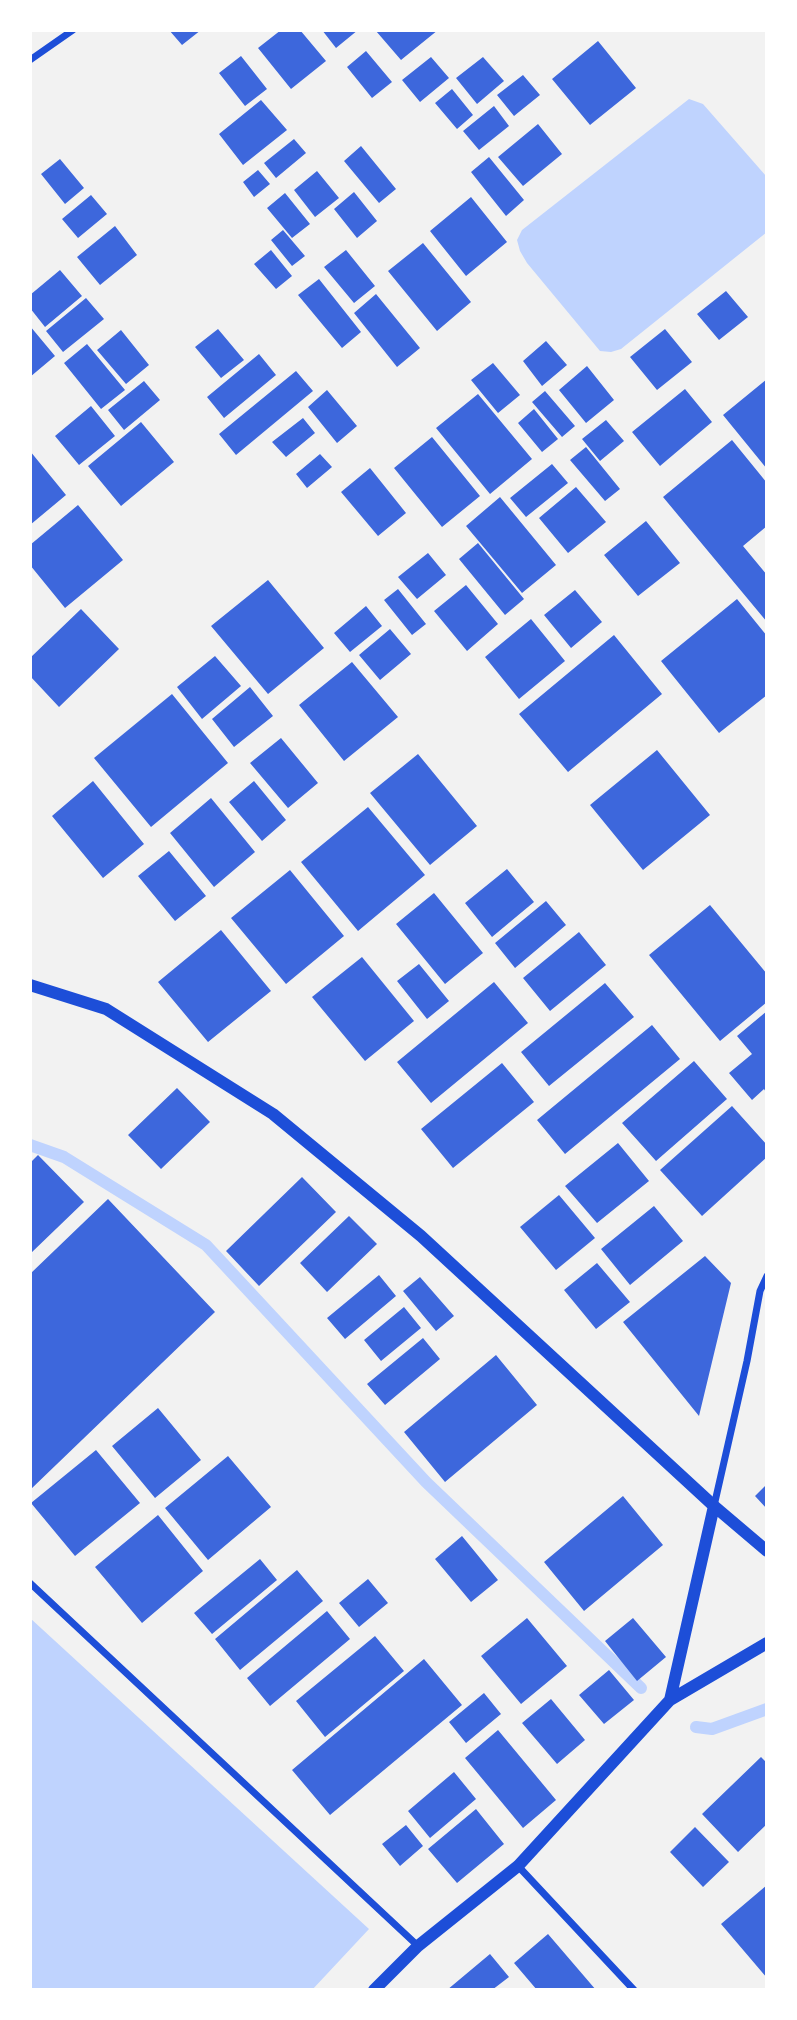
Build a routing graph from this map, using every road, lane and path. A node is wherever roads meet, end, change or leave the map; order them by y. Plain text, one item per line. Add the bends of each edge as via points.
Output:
1 (72, 30) edge
2 (30, 60) edge
3 (30, 985) edge
4 (767, 1276) edge
5 (714, 1506) junction
6 (767, 1551) edge
7 (30, 1583) edge
8 (767, 1643) edge
9 (670, 1700) junction
10 (518, 1866) junction
11 (418, 1946) junction
12 (373, 1990) edge
13 (634, 1990) edge

1 - 2 street
3 - 5 street via 106,1009 273,1114 421,1236
4 - 5 street
5 - 6 street
5 - 9 street
7 - 11 street
8 - 9 street
9 - 10 street
10 - 11 street
10 - 13 street
11 - 12 street

